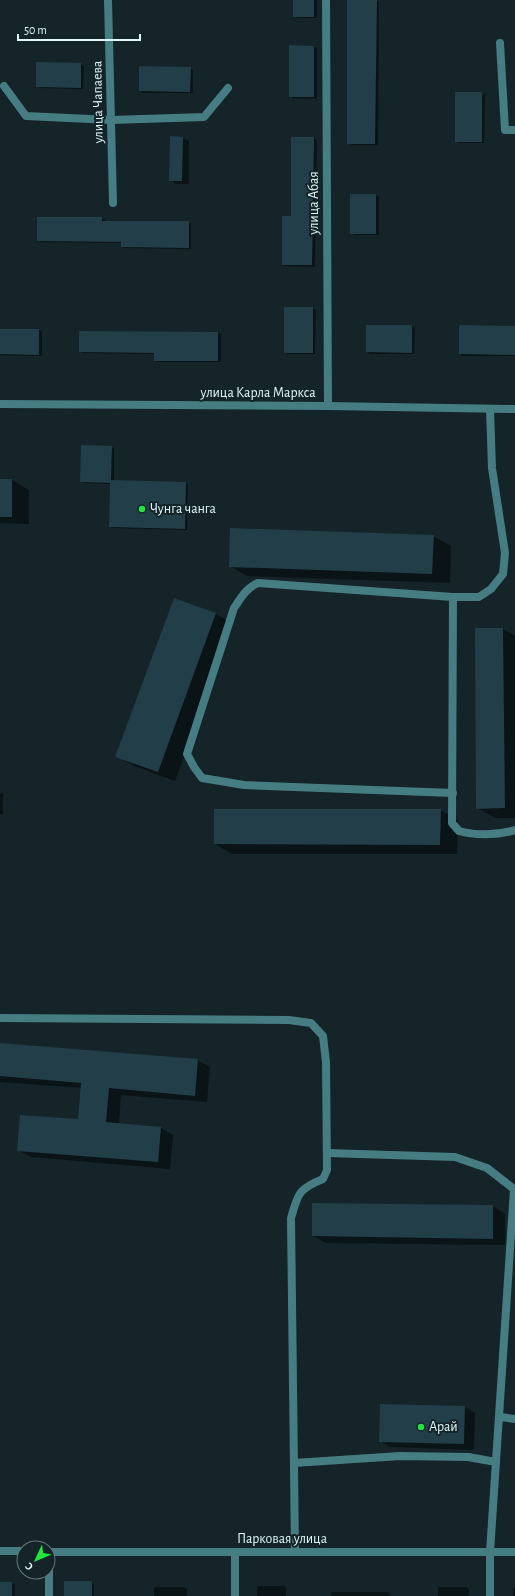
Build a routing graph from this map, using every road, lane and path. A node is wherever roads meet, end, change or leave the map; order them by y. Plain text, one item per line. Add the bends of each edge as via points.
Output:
1 (108, 0) edge
2 (326, 0) edge
3 (500, 43) dead end
4 (4, 86) dead end
5 (228, 88) dead end
6 (111, 120) junction
7 (515, 130) edge
8 (113, 203) dead end
9 (0, 404) edge
10 (328, 406) junction
11 (490, 409) junction
12 (515, 409) edge
13 (453, 596) junction
14 (453, 793) junction
15 (515, 830) edge
16 (0, 1018) edge
17 (327, 1153) junction
18 (515, 1189) edge
19 (500, 1417) junction
20 (515, 1419) edge
21 (496, 1462) junction
22 (294, 1463) junction
23 (0, 1551) edge
24 (16, 1551) edge
25 (56, 1552) edge
26 (235, 1552) junction
27 (295, 1552) junction
28 (490, 1552) junction
29 (515, 1552) edge
30 (49, 1580) edge
31 (49, 1596) edge
32 (234, 1596) edge
33 (490, 1596) edge

1 - 6 street, улица Чапаева
2 - 10 street, улица Абая
3 - 7 street via 505,130
4 - 6 street via 26,116
5 - 6 street via 204,117
6 - 8 street, улица Чапаева
9 - 10 street, улица Карла Маркса
10 - 11 street, улица Карла Маркса
11 - 12 street, улица Карла Маркса
11 - 13 street via 492,468 506,553 503,574 491,589 479,597
13 - 14 street
13 - 14 street via 258,583 251,586 234,608 187,754 202,778 244,785
14 - 15 street via 452,822 459,831 502,834
16 - 17 street via 289,1020 311,1023 323,1036 326,1062
17 - 18 street via 455,1157 487,1168
17 - 22 street via 327,1170 323,1179 306,1187 298,1195 291,1218
18 - 19 street
19 - 20 street
19 - 21 street
21 - 22 street via 468,1457 400,1456
21 - 28 street
22 - 27 street
23 - 24 street
25 - 26 street, Парковая улица
26 - 27 street, Парковая улица
26 - 32 street
27 - 28 street, Парковая улица
28 - 29 street, Парковая улица
28 - 33 street
30 - 31 street

